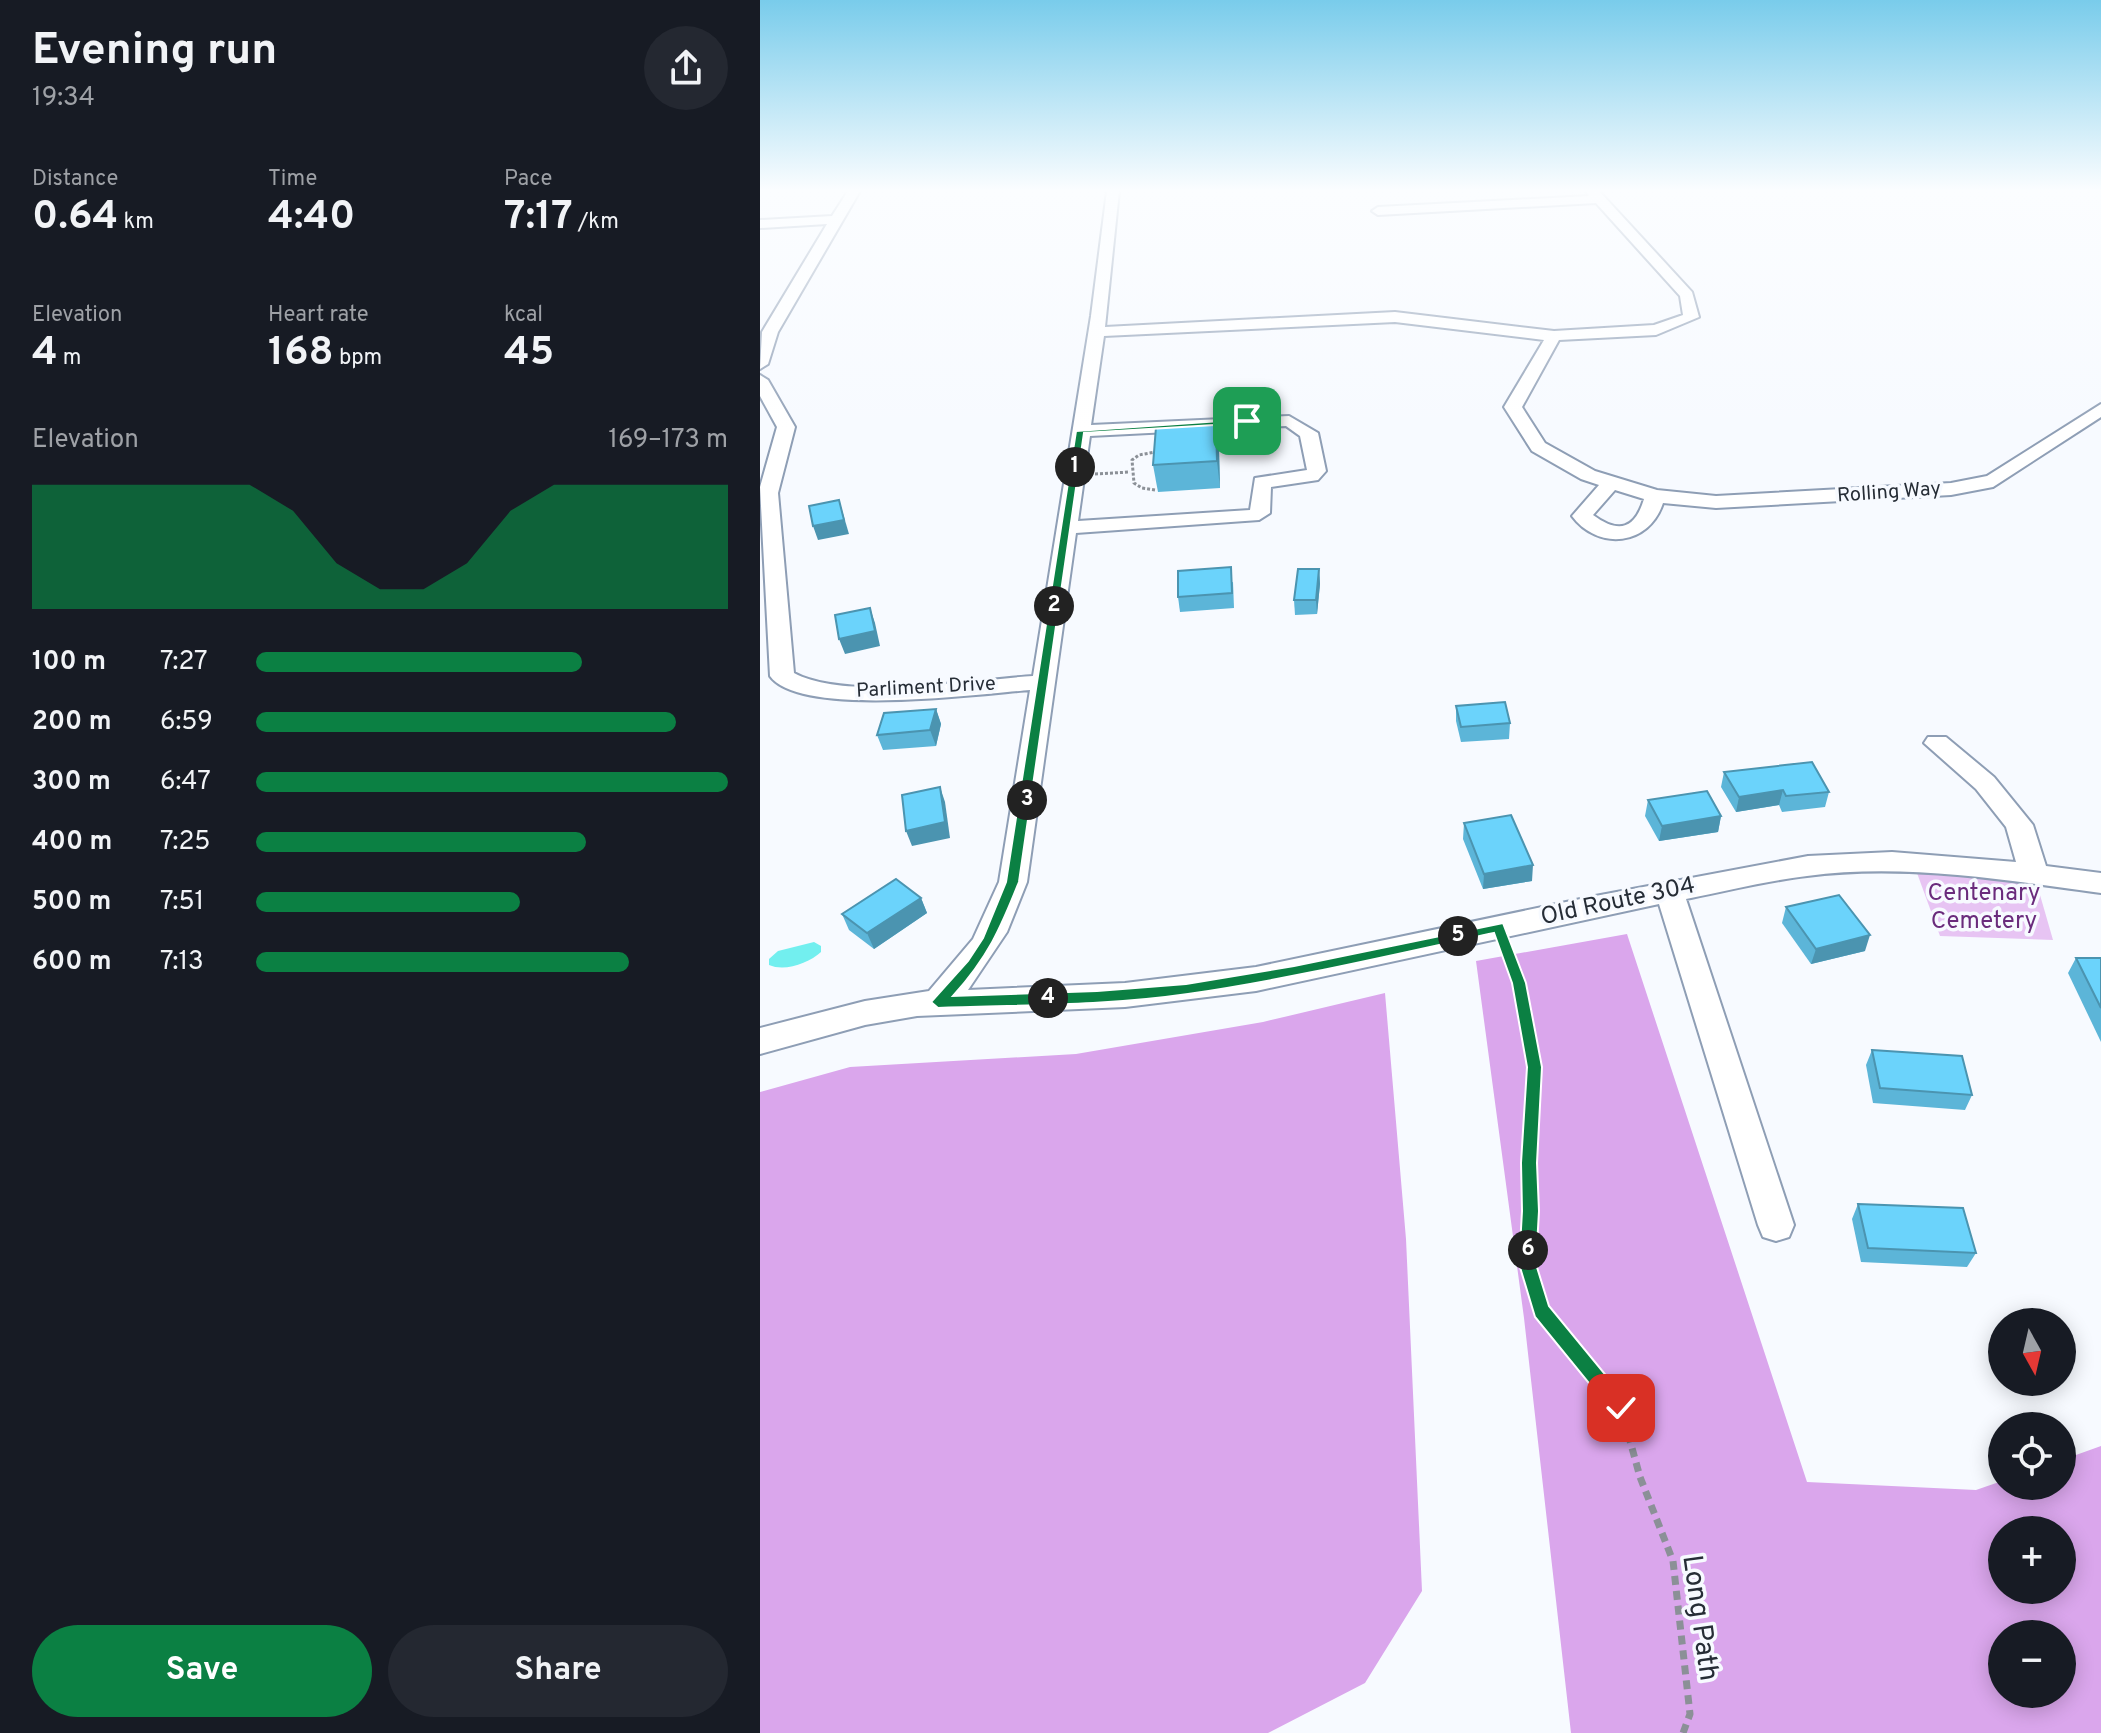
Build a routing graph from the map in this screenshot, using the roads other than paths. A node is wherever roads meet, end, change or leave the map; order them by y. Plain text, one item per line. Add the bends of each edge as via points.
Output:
1 (806, 272) edge
2 (1103, 272) edge
3 (1666, 272) edge
4 (1096, 332) junction
5 (1554, 336) junction
6 (760, 364) edge
7 (760, 380) edge
8 (2101, 409) edge
9 (2078, 424) junction
10 (1081, 431) junction
11 (2101, 432) edge
12 (1612, 482) junction
13 (1655, 496) junction
14 (1066, 528) junction
15 (1043, 682) junction
16 (1937, 743) dead end
17 (2034, 874) junction
18 (2101, 883) edge
19 (1669, 891) junction
20 (938, 1002) junction
21 (760, 1041) edge
22 (1776, 1225) dead end

1 - 6 street via 770,332
2 - 4 street
3 - 5 street via 1687,295 1691,317 1656,330
4 - 5 street via 1414,317
4 - 10 street
5 - 12 street, Rolling Way via 1513,407 1538,447
7 - 15 street, Parliment Drive via 786,427 768,493 782,676 806,689 880,694
8 - 9 street, Rolling Way
9 - 11 street
9 - 13 street, Rolling Way via 1993,481 1951,489 1716,502
10 - 14 street
10 - 14 street via 1289,421 1309,433 1317,471 1262,482 1260,513 1252,516
12 - 13 street, Rolling Way
12 - 13 street via 1582,516 1590,526 1608,532 1632,530 1645,522
14 - 15 street
15 - 20 street via 1010,893 981,953
16 - 17 street via 1985,783 2019,825
17 - 18 street, Old Route 304
17 - 19 street, Old Route 304 via 1892,862 1808,866
19 - 20 street, Old Route 304 via 1281,974 1186,989
19 - 22 street
20 - 21 street, Old Route 304 via 865,1013

